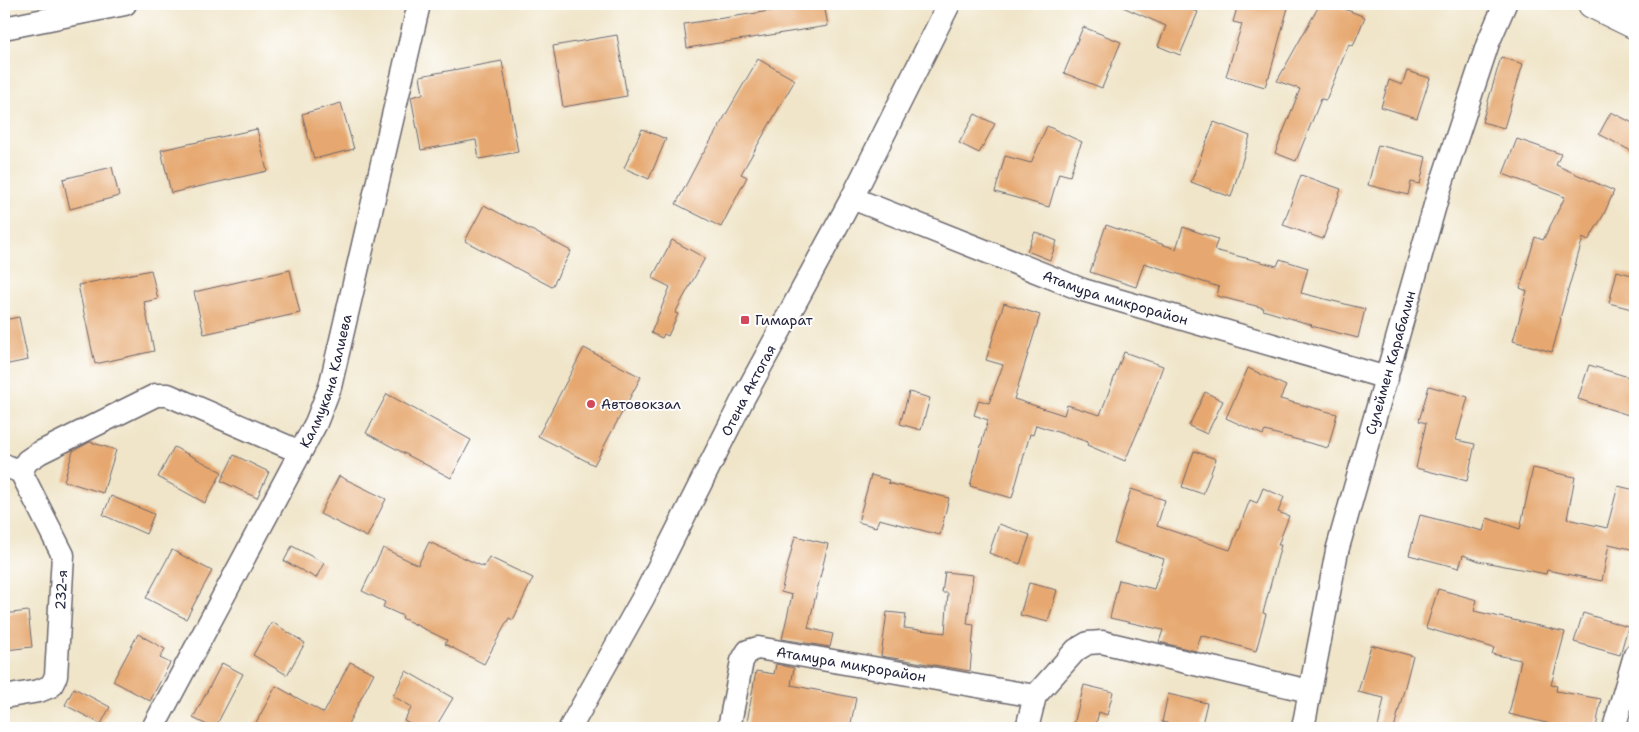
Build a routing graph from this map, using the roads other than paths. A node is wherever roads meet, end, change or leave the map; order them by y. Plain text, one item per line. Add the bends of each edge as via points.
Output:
1 (125, 4) edge
2 (419, 4) edge
3 (949, 4) edge
4 (961, 4) edge
5 (1506, 4) edge
6 (1592, 4) edge
7 (939, 25) junction
8 (1635, 25) edge
9 (4, 28) edge
10 (852, 198) junction
11 (1387, 378) junction
12 (300, 452) junction
13 (12, 468) edge
14 (1635, 655) edge
15 (1309, 691) junction
16 (1035, 696) junction
17 (4, 697) edge
18 (153, 728) edge
19 (570, 728) edge
20 (729, 728) edge
21 (1027, 728) edge
22 (1303, 728) edge
23 (1614, 728) edge

1 - 9 street
2 - 12 street, Калмукана Калиева via 330,387
3 - 7 street, Отена Актогая
4 - 7 street, Отена Актогая
5 - 11 street, Сулеймен Карабалин via 1488,43 1439,191
6 - 8 street
7 - 10 street, Отена Актогая
10 - 11 street, Атамура микрорайон via 1083,290
10 - 19 street, Отена Актогая via 744,397 643,598
11 - 15 street, Сулеймен Карабалин via 1337,551
12 - 13 street via 168,395 156,395
12 - 18 street, Калмукана Калиева
13 - 17 street, 232-я via 63,555 56,676 50,686 39,691
14 - 23 street
15 - 16 street via 1102,642 1088,643 1076,650
15 - 22 street, Сулеймен Карабалин
16 - 20 street, Атамура микрорайон via 758,648 748,651 742,661
16 - 21 street

